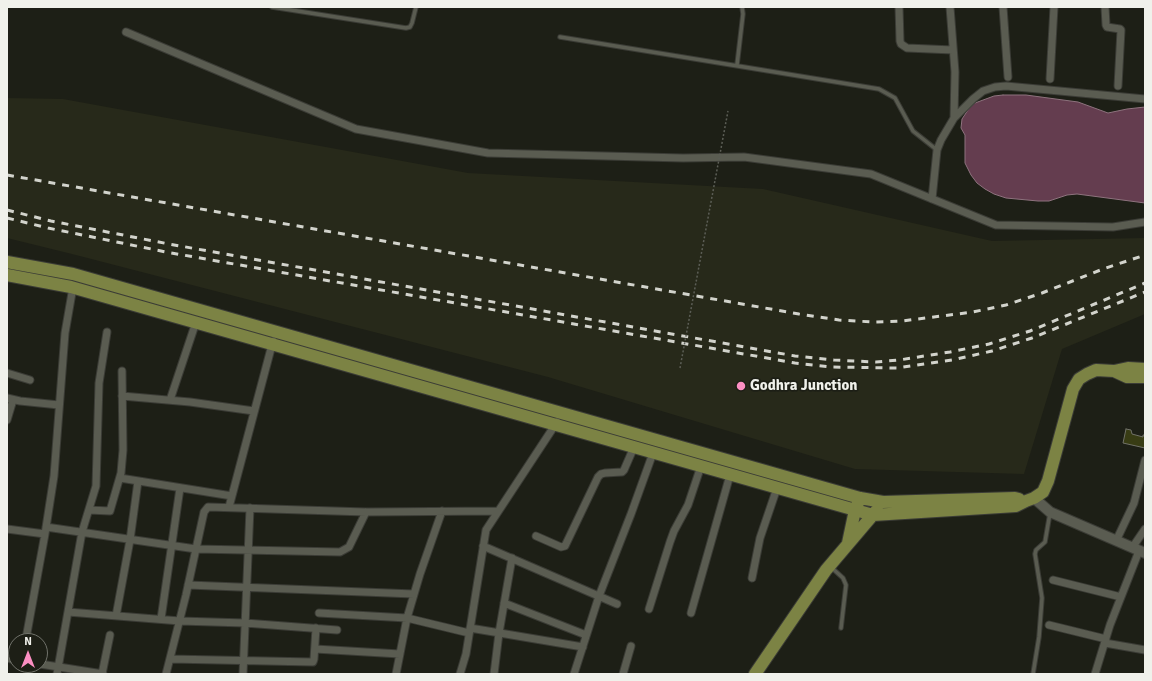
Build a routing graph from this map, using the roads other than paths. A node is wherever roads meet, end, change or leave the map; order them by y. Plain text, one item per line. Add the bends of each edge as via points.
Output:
1 (272, 7) edge
2 (416, 7) edge
3 (742, 7) edge
4 (899, 7) edge
5 (950, 7) edge
6 (1003, 7) edge
7 (1054, 7) edge
8 (1105, 7) edge
9 (126, 32) dead end
10 (560, 37) dead end
11 (953, 50) junction
12 (737, 65) junction
13 (1008, 77) dead end
14 (1050, 79) dead end
15 (1118, 86) dead end
16 (1145, 98) edge
17 (954, 118) junction
18 (938, 150) junction
19 (932, 199) junction
20 (1145, 222) edge
21 (7, 262) edge
22 (7, 275) edge
23 (73, 287) junction
24 (196, 322) junction
25 (107, 332) dead end
26 (275, 332) junction
27 (272, 344) junction
28 (1145, 369) edge
29 (122, 371) dead end
30 (1114, 371) junction
31 (7, 373) edge
32 (1145, 377) edge
33 (30, 380) dead end
34 (122, 396) junction
35 (10, 399) edge
36 (170, 400) junction
37 (59, 405) junction
38 (254, 411) junction
39 (560, 413) junction
40 (7, 420) edge
41 (556, 425) junction
42 (634, 447) junction
43 (653, 452) junction
44 (1145, 460) edge
45 (701, 466) junction
46 (730, 475) junction
47 (120, 478) junction
48 (138, 481) junction
49 (180, 488) junction
50 (777, 488) junction
51 (232, 496) junction
52 (860, 498) junction
53 (1030, 500) junction
54 (883, 502) junction
55 (229, 507) junction
56 (250, 508) junction
57 (89, 510) junction
58 (855, 510) junction
59 (498, 511) junction
60 (366, 512) junction
61 (442, 512) junction
62 (1050, 512) junction
63 (873, 515) junction
64 (1145, 529) edge
65 (7, 530) edge
66 (46, 530) junction
67 (82, 532) junction
68 (536, 536) dead end
69 (130, 540) junction
70 (1116, 541) junction
71 (848, 545) junction
72 (172, 546) junction
73 (483, 546) junction
74 (196, 549) junction
75 (248, 550) junction
76 (1139, 551) edge
77 (512, 558) junction
78 (830, 566) junction
79 (752, 578) dead end
80 (1053, 580) dead end
81 (188, 585) junction
82 (246, 587) junction
83 (414, 594) junction
84 (599, 596) junction
85 (1121, 597) junction
86 (504, 603) junction
87 (617, 604) dead end
88 (649, 609) dead end
89 (68, 612) junction
90 (319, 613) dead end
91 (691, 613) dead end
92 (116, 616) junction
93 (407, 618) junction
94 (161, 619) junction
95 (180, 621) junction
96 (245, 623) junction
97 (1049, 625) dead end
98 (316, 628) junction
99 (841, 628) dead end
100 (337, 630) dead end
101 (469, 630) junction
102 (27, 633) edge
103 (499, 633) junction
104 (110, 635) dead end
105 (586, 635) junction
106 (1105, 641) junction
107 (583, 646) junction
108 (631, 646) dead end
109 (315, 649) junction
110 (1145, 650) edge
111 (400, 654) junction
112 (170, 658) junction
113 (243, 661) junction
114 (48, 667) edge
115 (58, 670) edge
116 (103, 674) edge
117 (166, 674) edge
118 (243, 674) edge
119 (396, 674) edge
120 (460, 674) edge
121 (494, 674) edge
122 (574, 674) edge
123 (623, 674) edge
124 (755, 674) edge
125 (1033, 674) edge
126 (1095, 674) edge

1 - 2 lane via 406,28 412,23
3 - 12 lane
4 - 11 street via 900,40 904,46
5 - 11 street
6 - 13 street
7 - 14 street
8 - 15 street via 1107,27 1121,30
9 - 19 street via 356,129 488,153 683,158 744,156 871,174
10 - 12 lane
11 - 17 street
12 - 18 lane via 879,89 895,98 913,131
16 - 17 street via 995,87 972,99
17 - 18 street
18 - 19 street
19 - 20 street via 996,225 1113,227
21 - 26 main road via 73,274
22 - 23 main road
23 - 24 main road
23 - 37 street via 65,333
24 - 27 main road
24 - 36 street
25 - 57 street via 99,384 96,486
26 - 27 street
26 - 39 main road
27 - 38 street
27 - 41 main road
28 - 30 main road via 1128,368
29 - 34 street
30 - 32 main road via 1128,377
30 - 53 main road via 1096,370 1079,379 1073,389 1048,481 1043,492
31 - 33 street
34 - 36 street
34 - 47 street via 123,450
35 - 37 street
35 - 40 street
36 - 38 street
37 - 66 street via 54,476
38 - 51 street
39 - 41 street
39 - 52 main road
41 - 42 main road
41 - 59 street
42 - 43 main road
42 - 68 street via 622,472 605,472 598,477 565,546 561,547
43 - 45 main road
43 - 84 street
44 - 70 street via 1134,503
45 - 46 main road
45 - 88 street via 688,505 674,530
46 - 50 main road
46 - 91 street
47 - 48 street
47 - 57 street via 110,511
48 - 49 street
48 - 69 street
49 - 51 street
49 - 72 street
50 - 58 main road
50 - 79 street via 760,538
51 - 55 street
52 - 54 main road
52 - 58 main road
53 - 54 main road via 1015,498
53 - 62 street
53 - 63 main road via 1016,506
54 - 63 main road
55 - 56 street
55 - 74 street via 205,509
56 - 60 street
56 - 75 street
57 - 67 street
58 - 63 main road
58 - 71 main road
59 - 61 street
59 - 73 street via 486,530
60 - 61 street
60 - 75 street via 349,547 340,552
61 - 83 street
62 - 70 street
62 - 125 lane via 1045,542 1035,554 1042,598
63 - 71 main road
64 - 76 street
65 - 66 street
66 - 67 street
66 - 102 street
67 - 69 street
67 - 89 street
69 - 72 street
69 - 92 street
70 - 76 street
71 - 78 main road
72 - 74 street
72 - 94 street
73 - 77 street
73 - 101 street
74 - 75 street
74 - 81 street
75 - 82 street
76 - 85 street
77 - 84 street
77 - 86 street
78 - 99 lane via 843,578 846,585
78 - 124 main road
80 - 85 street
81 - 82 street
81 - 95 street
82 - 83 street
82 - 96 street
83 - 93 street
84 - 87 street
84 - 105 street
85 - 106 street
86 - 103 street
86 - 105 street
89 - 92 street
89 - 115 street
90 - 93 street
92 - 94 street
93 - 101 street
93 - 111 street
94 - 95 street
95 - 96 street
95 - 112 street
96 - 98 street
96 - 113 street
97 - 106 street
98 - 100 street
98 - 109 street
101 - 103 street
101 - 120 street
103 - 107 street
103 - 121 street
104 - 116 street
105 - 107 street
106 - 110 street
106 - 126 street
107 - 122 street
108 - 123 street
109 - 111 street
109 - 113 street via 313,662
111 - 119 street
112 - 113 street
112 - 117 street
113 - 118 street
114 - 115 street
115 - 116 street

